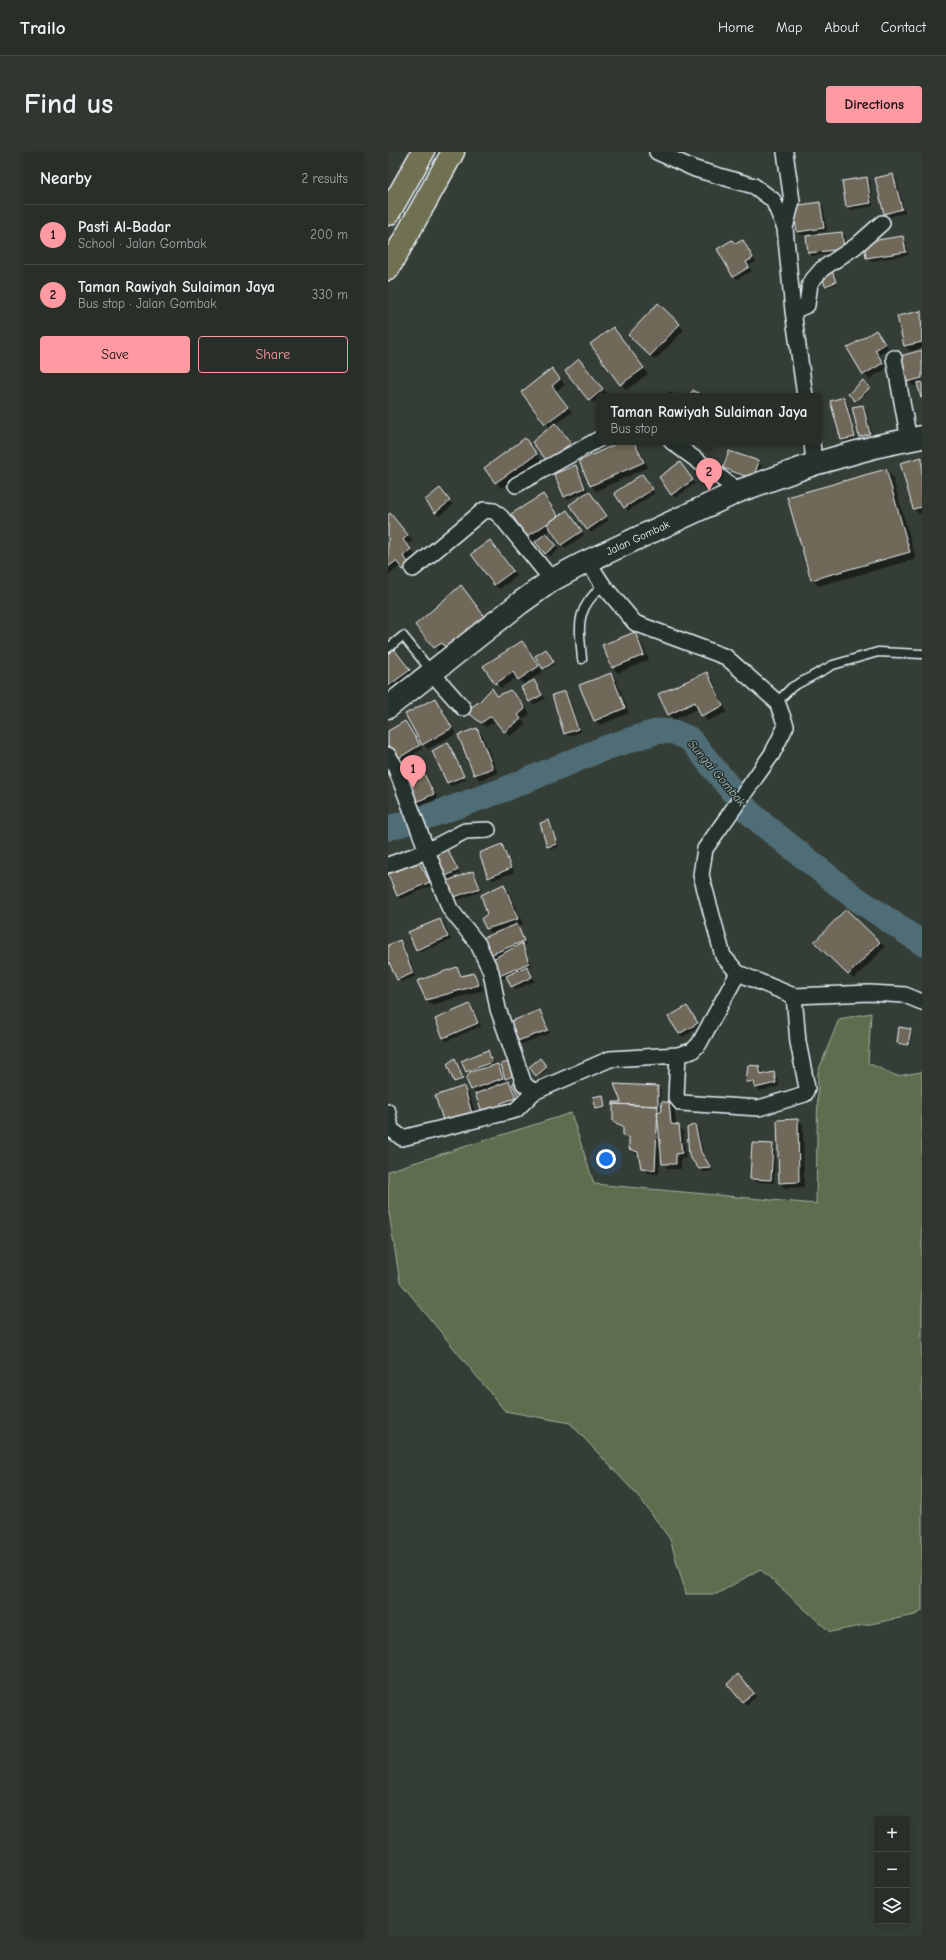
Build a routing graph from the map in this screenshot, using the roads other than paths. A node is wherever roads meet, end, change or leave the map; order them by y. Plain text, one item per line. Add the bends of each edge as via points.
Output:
1 (423, 152) edge
2 (453, 152) edge
3 (656, 152) edge
4 (785, 152) edge
5 (388, 214) edge
6 (882, 223) dead end
7 (785, 228) junction
8 (388, 269) edge
9 (793, 311) junction
10 (894, 358) dead end
11 (805, 393) edge
12 (916, 438) edge
13 (596, 441) edge
14 (676, 445) edge
15 (812, 445) edge
16 (814, 464) junction
17 (516, 485) dead end
18 (740, 491) junction
19 (588, 562) junction
20 (412, 569) dead end
21 (552, 580) junction
22 (603, 585) junction
23 (388, 648) edge
24 (922, 654) edge
25 (582, 659) dead end
26 (430, 671) junction
27 (388, 701) edge
28 (777, 702) junction
29 (388, 707) edge
30 (463, 708) dead end
31 (388, 755) edge
32 (488, 830) dead end
33 (427, 851) junction
34 (388, 865) edge
35 (738, 973) junction
36 (794, 996) junction
37 (922, 1002) edge
38 (678, 1054) junction
39 (534, 1092) junction
40 (388, 1112) edge

1 - 5 highway
2 - 8 highway
3 - 7 street via 695,169 754,186 773,200
4 - 7 street via 792,201
6 - 9 street via 856,246 822,269 810,283 807,305
7 - 9 street
9 - 11 street
10 - 12 street
12 - 16 main road, Jalan Gombak
13 - 17 street
14 - 18 street
15 - 16 street
16 - 18 main road, Jalan Gombak
18 - 19 main road, Jalan Gombak
19 - 21 main road, Jalan Gombak
19 - 22 street
20 - 21 street via 484,510 494,511 501,517
21 - 26 main road, Jalan Gombak
22 - 25 lane via 588,599 581,615
22 - 28 street via 635,622 726,657
23 - 26 lane via 403,636
24 - 28 lane via 878,652 833,665 792,687
26 - 27 lane
26 - 29 main road, Jalan Gombak
26 - 30 street
28 - 35 street via 786,726 772,754 705,849 701,875 723,956
31 - 33 street via 395,766
32 - 33 street via 465,831
33 - 34 street
33 - 39 street via 450,909 478,944 491,972 498,1009 524,1084
35 - 36 street
35 - 38 street via 700,1044 692,1051
36 - 37 street via 870,993 905,995
36 - 38 street via 798,1042 807,1088 805,1094 759,1108 681,1103 676,1097
38 - 39 street via 610,1059
39 - 40 street via 516,1110 402,1138 392,1129

